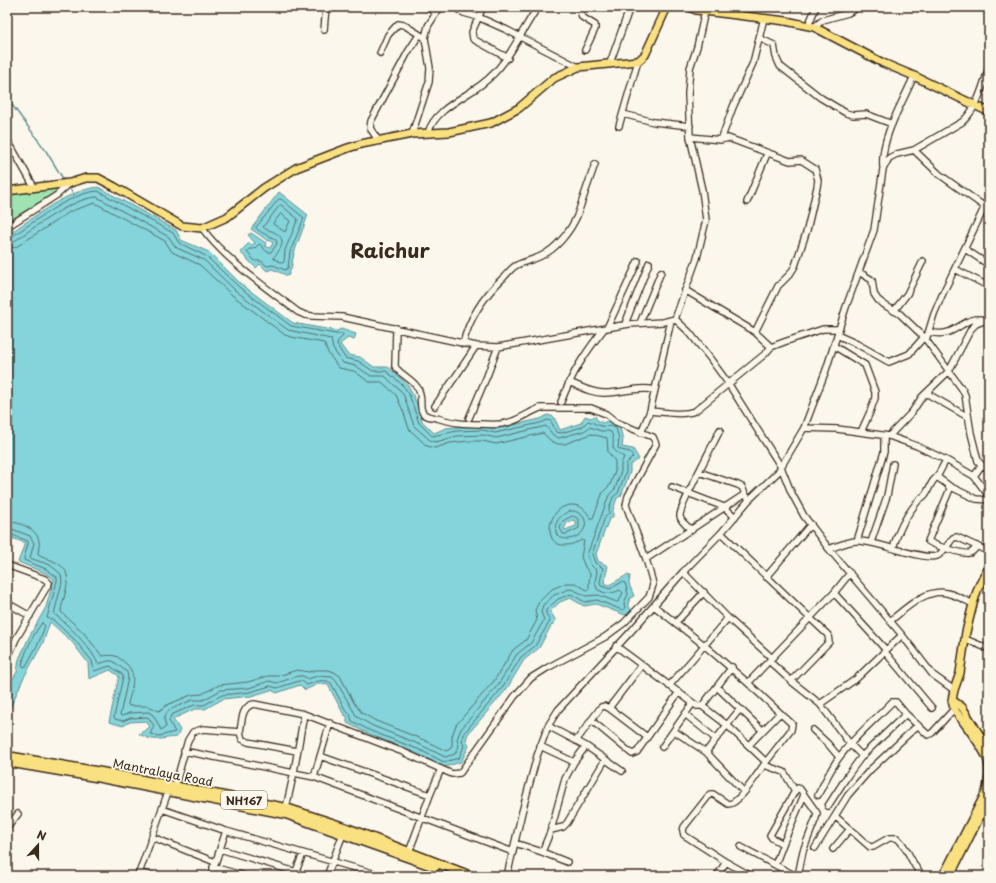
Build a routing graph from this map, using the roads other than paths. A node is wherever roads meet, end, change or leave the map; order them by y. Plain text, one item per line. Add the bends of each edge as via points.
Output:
1 (326, 7) edge
2 (427, 7) edge
3 (440, 7) edge
4 (453, 7) edge
5 (483, 7) edge
6 (538, 7) edge
7 (579, 7) edge
8 (630, 7) edge
9 (667, 7) edge
10 (816, 7) edge
11 (858, 7) edge
12 (694, 8) edge
13 (734, 10) edge
14 (705, 11) junction
15 (436, 13) junction
16 (478, 17) junction
17 (764, 18) junction
18 (811, 27) junction
19 (324, 30) dead end
20 (419, 35) junction
21 (520, 36) junction
22 (425, 38) junction
23 (759, 38) junction
24 (585, 50) dead end
25 (380, 53) dead end
26 (508, 58) junction
27 (638, 62) junction
28 (610, 63) junction
29 (578, 67) junction
30 (989, 68) edge
31 (914, 76) junction
32 (976, 105) junction
33 (989, 112) edge
34 (622, 114) junction
35 (892, 124) junction
36 (619, 126) dead end
37 (690, 126) junction
38 (428, 133) junction
39 (412, 134) junction
40 (690, 137) junction
41 (7, 139) edge
42 (378, 140) junction
43 (721, 140) junction
44 (9, 147) edge
45 (914, 150) junction
46 (768, 154) junction
47 (595, 164) dead end
48 (883, 169) junction
49 (71, 183) junction
50 (34, 188) junction
51 (7, 191) edge
52 (989, 199) edge
53 (747, 202) dead end
54 (986, 207) junction
55 (7, 227) edge
56 (202, 228) junction
57 (965, 249) junction
58 (638, 261) dead end
59 (923, 261) dead end
60 (649, 264) dead end
61 (989, 265) edge
62 (955, 269) junction
63 (661, 272) dead end
64 (859, 272) junction
65 (989, 285) edge
66 (685, 290) junction
67 (894, 311) junction
68 (987, 319) edge
69 (673, 320) junction
70 (640, 323) junction
71 (625, 324) junction
72 (396, 328) junction
73 (606, 328) junction
74 (755, 332) junction
75 (838, 332) junction
76 (929, 332) junction
77 (925, 339) junction
78 (463, 344) junction
79 (476, 346) junction
80 (834, 346) junction
81 (498, 347) junction
82 (772, 347) junction
83 (949, 371) junction
84 (569, 382) junction
85 (728, 383) junction
86 (655, 390) junction
87 (926, 393) junction
88 (561, 402) dead end
89 (435, 406) dead end
90 (650, 411) junction
91 (968, 417) junction
92 (469, 418) dead end
93 (804, 428) junction
94 (720, 430) dead end
95 (861, 432) junction
96 (641, 433) junction
97 (886, 436) junction
98 (946, 460) junction
99 (893, 464) dead end
100 (982, 465) junction
101 (781, 467) junction
102 (989, 469) edge
103 (699, 472) junction
104 (974, 476) junction
105 (936, 477) junction
106 (949, 486) junction
107 (672, 487) dead end
108 (688, 493) junction
109 (745, 494) junction
110 (989, 496) edge
111 (749, 500) junction
112 (989, 500) edge
113 (724, 506) junction
114 (735, 517) junction
115 (811, 524) junction
116 (692, 530) junction
117 (721, 533) junction
118 (857, 540) junction
119 (871, 542) junction
120 (977, 546) junction
121 (893, 548) junction
122 (944, 548) junction
123 (829, 549) junction
124 (989, 552) edge
125 (646, 559) junction
126 (7, 566) edge
127 (989, 566) edge
128 (683, 572) junction
129 (850, 573) junction
130 (766, 577) junction
131 (704, 592) junction
132 (834, 593) junction
133 (7, 603) edge
134 (973, 604) junction
135 (654, 606) junction
136 (30, 616) junction
137 (728, 618) junction
138 (810, 618) junction
139 (680, 619) dead end
140 (890, 621) junction
141 (902, 635) junction
142 (965, 639) junction
143 (704, 644) junction
144 (616, 646) junction
145 (989, 649) edge
146 (885, 651) junction
147 (770, 659) junction
148 (7, 660) edge
149 (641, 666) junction
150 (732, 667) junction
151 (790, 681) junction
152 (748, 683) junction
153 (669, 686) junction
154 (717, 687) junction
155 (954, 690) junction
156 (679, 692) junction
157 (952, 700) junction
158 (693, 703) junction
159 (820, 704) junction
160 (702, 706) junction
161 (609, 708) junction
162 (932, 708) dead end
163 (954, 708) junction
164 (740, 709) junction
165 (780, 713) junction
166 (304, 714) junction
167 (685, 714) junction
168 (906, 714) junction
169 (591, 720) junction
170 (330, 723) junction
171 (727, 725) junction
172 (918, 725) junction
173 (548, 726) junction
174 (762, 730) junction
175 (813, 730) dead end
176 (674, 731) junction
177 (240, 732) junction
178 (647, 737) junction
179 (716, 739) junction
180 (576, 740) junction
181 (850, 744) junction
182 (749, 745) junction
183 (540, 746) junction
184 (586, 746) junction
185 (662, 747) dead end
186 (989, 750) edge
187 (184, 751) junction
188 (297, 751) junction
189 (706, 752) junction
190 (7, 756) edge
191 (320, 756) junction
192 (862, 756) junction
193 (839, 757) junction
194 (605, 760) junction
195 (7, 762) edge
196 (574, 762) junction
197 (765, 763) junction
198 (441, 769) junction
199 (622, 771) dead end
200 (294, 772) junction
201 (314, 776) junction
202 (175, 786) junction
203 (795, 791) junction
204 (168, 792) junction
205 (744, 792) junction
206 (430, 795) junction
207 (804, 795) junction
208 (818, 795) dead end
209 (989, 798) edge
210 (828, 806) dead end
211 (162, 808) junction
212 (286, 808) junction
213 (18, 814) dead end
214 (835, 816) junction
215 (422, 817) junction
216 (7, 828) edge
217 (850, 829) junction
218 (551, 830) junction
219 (226, 831) junction
220 (343, 834) junction
221 (152, 837) junction
222 (515, 843) junction
223 (783, 844) junction
224 (741, 847) dead end
225 (815, 848) dead end
226 (220, 849) junction
227 (833, 849) dead end
228 (409, 852) junction
229 (513, 852) junction
230 (542, 852) junction
231 (303, 854) junction
232 (332, 861) junction
233 (567, 862) dead end
234 (726, 862) junction
235 (214, 865) junction
236 (775, 865) junction
237 (138, 874) edge
238 (295, 874) edge
239 (747, 875) edge
240 (152, 876) edge
241 (211, 876) edge
242 (246, 876) edge
243 (327, 876) edge
244 (383, 876) edge
245 (458, 876) edge
246 (471, 876) edge
247 (507, 876) edge
248 (717, 876) edge
249 (797, 876) edge
250 (923, 876) edge
251 (943, 876) edge
252 (950, 876) edge

1 - 19 street
2 - 15 street
3 - 15 street
4 - 16 street
5 - 16 street
6 - 21 street
7 - 24 street via 582,17 595,27
8 - 28 street
9 - 27 main road via 645,55
10 - 18 street
11 - 18 street
12 - 14 main road
13 - 14 main road
13 - 17 main road
14 - 37 street via 690,68
15 - 22 street via 428,26
16 - 21 street
16 - 26 street via 472,38
17 - 18 main road
17 - 23 street
18 - 31 main road
20 - 22 street
20 - 25 street via 404,24 398,24 388,36
20 - 42 street via 371,121 370,128
21 - 26 street
21 - 29 street
22 - 39 street via 429,82
23 - 35 street via 774,45 780,66 821,98 846,114 866,114
23 - 43 street via 752,63
26 - 38 street via 500,69 482,84 442,112
27 - 28 main road
27 - 34 street
28 - 29 main road
29 - 38 main road via 554,78 519,108 491,123 449,132
30 - 32 street
31 - 32 main road
31 - 35 street
32 - 33 main road
32 - 45 street via 962,122
34 - 36 street
34 - 37 street via 654,122
35 - 48 street via 883,154
37 - 40 street
38 - 39 main road
39 - 42 main road
40 - 43 street
40 - 66 street via 706,220 697,258
41 - 44 street
42 - 56 main road via 296,168 227,216
43 - 46 street via 728,138
44 - 50 street
45 - 48 street via 889,158
45 - 54 street via 939,174
46 - 53 street
46 - 74 street via 790,161 805,162 815,169 818,180 807,230 794,266 778,286
47 - 78 street via 577,216 568,232 546,253 516,265 493,288 471,319
48 - 64 street via 874,230
49 - 50 main road
49 - 55 street
49 - 56 main road via 86,178 98,178 182,226
50 - 51 main road
52 - 54 street
54 - 57 street
56 - 72 street via 211,241 298,312 312,316 342,317
57 - 61 street
57 - 62 street
58 - 73 street
59 - 67 street via 907,294
60 - 71 street
62 - 65 street
62 - 76 street via 934,314
63 - 70 street
64 - 67 street via 872,280 874,294 878,300
64 - 75 street
66 - 69 street
66 - 74 street
67 - 77 street
68 - 76 street via 971,319 946,334
68 - 83 street via 971,329
69 - 70 street
69 - 85 street via 689,332
69 - 86 street
70 - 71 street
71 - 73 street
72 - 78 street
72 - 96 street via 395,366 419,388 422,396 421,408 427,416 466,424 497,425 525,417 540,408 586,407 606,414 616,422
73 - 81 street
73 - 84 street via 585,352
74 - 82 street
75 - 77 street via 888,362 909,354
75 - 80 street
75 - 82 street via 829,328 823,329
76 - 77 street
77 - 83 street
78 - 79 street
79 - 81 street
79 - 89 street
80 - 93 street
80 - 95 street via 865,365 875,392
81 - 92 street
82 - 85 street
83 - 87 street
83 - 91 street via 965,395
84 - 86 street via 605,393 643,388
84 - 88 street
85 - 90 street via 695,411
85 - 101 street
86 - 90 street
87 - 91 street
87 - 97 street via 912,412
90 - 96 street
91 - 100 street via 975,453
93 - 95 street
93 - 101 street
94 - 103 street
95 - 97 street
96 - 125 street via 653,437 656,444 628,496 626,505
97 - 98 street via 917,446
97 - 118 street via 884,452
98 - 104 street
98 - 105 street
99 - 119 street via 887,496
100 - 102 street
100 - 104 street
101 - 111 street
101 - 115 street via 791,492
103 - 108 street
103 - 109 street via 738,485
104 - 110 street
105 - 106 street
105 - 121 street via 925,495 904,519
106 - 112 street via 976,499
106 - 122 street via 950,489 928,538 931,543
107 - 108 street
108 - 113 street
108 - 116 street via 680,517
109 - 111 street
109 - 113 street
111 - 114 street
113 - 114 street
113 - 116 street
114 - 117 street
115 - 123 street
115 - 130 street
116 - 125 street
117 - 128 street
117 - 130 street
118 - 119 street
118 - 123 street
119 - 121 street
120 - 122 street via 967,554
120 - 122 street via 957,537
120 - 124 street
121 - 122 street via 930,557 937,556
123 - 129 street
125 - 198 street via 652,580 652,591 637,611 605,637 531,678 460,773 452,774
126 - 136 street via 48,581 48,587
127 - 134 main road
128 - 131 street
128 - 135 street
129 - 132 street
129 - 140 street
130 - 138 street
131 - 137 street
131 - 139 street
132 - 138 street
132 - 146 street
133 - 136 street
134 - 140 street via 949,593 933,593 912,603
134 - 142 main road
135 - 143 street
135 - 144 street
136 - 148 street
137 - 143 street
137 - 147 street
138 - 147 street
138 - 151 street via 828,635 829,642
140 - 141 street
141 - 146 street
141 - 155 street via 933,675
142 - 145 street
142 - 155 main road via 960,673
143 - 150 street
143 - 153 street
144 - 149 street
144 - 173 street via 558,710
146 - 159 street via 856,679
146 - 162 street
147 - 151 street
147 - 152 street
149 - 153 street
149 - 161 street
150 - 152 street
150 - 154 street
151 - 159 street
152 - 165 street
153 - 156 street
154 - 160 street
154 - 164 street
155 - 157 main road
156 - 158 street
156 - 178 street
157 - 163 main road
157 - 186 main road via 962,707
158 - 160 street
158 - 167 street
159 - 181 street
160 - 171 street
161 - 169 street via 601,707
161 - 178 street
163 - 172 street via 930,735 925,734
163 - 251 main road via 986,758 989,769 986,792
164 - 171 street
164 - 174 street
165 - 174 street
165 - 197 street via 793,727
166 - 170 street
166 - 177 street via 267,706 248,705 244,709
166 - 188 street
167 - 176 street
167 - 179 street
168 - 172 street
168 - 181 street via 896,702 892,702
168 - 192 street
169 - 178 street via 632,754 637,752
169 - 180 street
170 - 191 street
170 - 198 street
171 - 179 street
171 - 182 street
172 - 214 street via 870,770 848,795
173 - 180 street
173 - 183 street
174 - 182 street
175 - 193 street
176 - 185 street
176 - 189 street
177 - 187 street via 198,730 190,735
177 - 188 street via 242,738 248,742
179 - 189 street
180 - 184 street
181 - 192 street
181 - 193 street
182 - 197 street
183 - 196 street
183 - 222 street
184 - 194 street
184 - 196 street
187 - 200 street
187 - 202 street
188 - 200 street
189 - 205 street
190 - 202 highway, Mantralaya Road / NH167
191 - 201 street
191 - 206 street
192 - 210 street
193 - 208 street
194 - 199 street
194 - 218 street via 567,824
195 - 204 highway, Mantralaya Road / NH167
196 - 218 street via 565,779
197 - 203 street via 784,772
197 - 205 street
198 - 206 street
200 - 201 street
200 - 212 street
201 - 215 street
202 - 212 highway, Mantralaya Road / NH167
203 - 207 street via 798,788
203 - 223 street via 770,835
204 - 211 street
204 - 220 highway, Mantralaya Road / NH167 via 286,814
205 - 234 street via 731,805 710,794 684,827 684,835
206 - 215 street
207 - 223 street
207 - 249 street via 817,812
209 - 252 main road
211 - 219 street
211 - 221 street
212 - 228 highway, Mantralaya Road / NH167 via 330,821
213 - 216 street
214 - 217 street
214 - 225 street
215 - 228 street
215 - 229 street
217 - 227 street
217 - 250 street via 873,847 888,838 897,838 904,843
218 - 230 street
219 - 226 street
219 - 231 street
220 - 232 street
220 - 245 highway, Mantralaya Road / NH167
221 - 235 street
221 - 237 street
222 - 229 street
222 - 230 street
223 - 236 street
224 - 236 street
226 - 235 street
226 - 238 street
228 - 246 highway, Mantralaya Road / NH167
229 - 247 street
230 - 233 street
231 - 232 street
231 - 238 street
232 - 243 street
232 - 244 street
234 - 239 street
234 - 248 street
235 - 241 street
235 - 242 street
236 - 249 street
237 - 240 street

